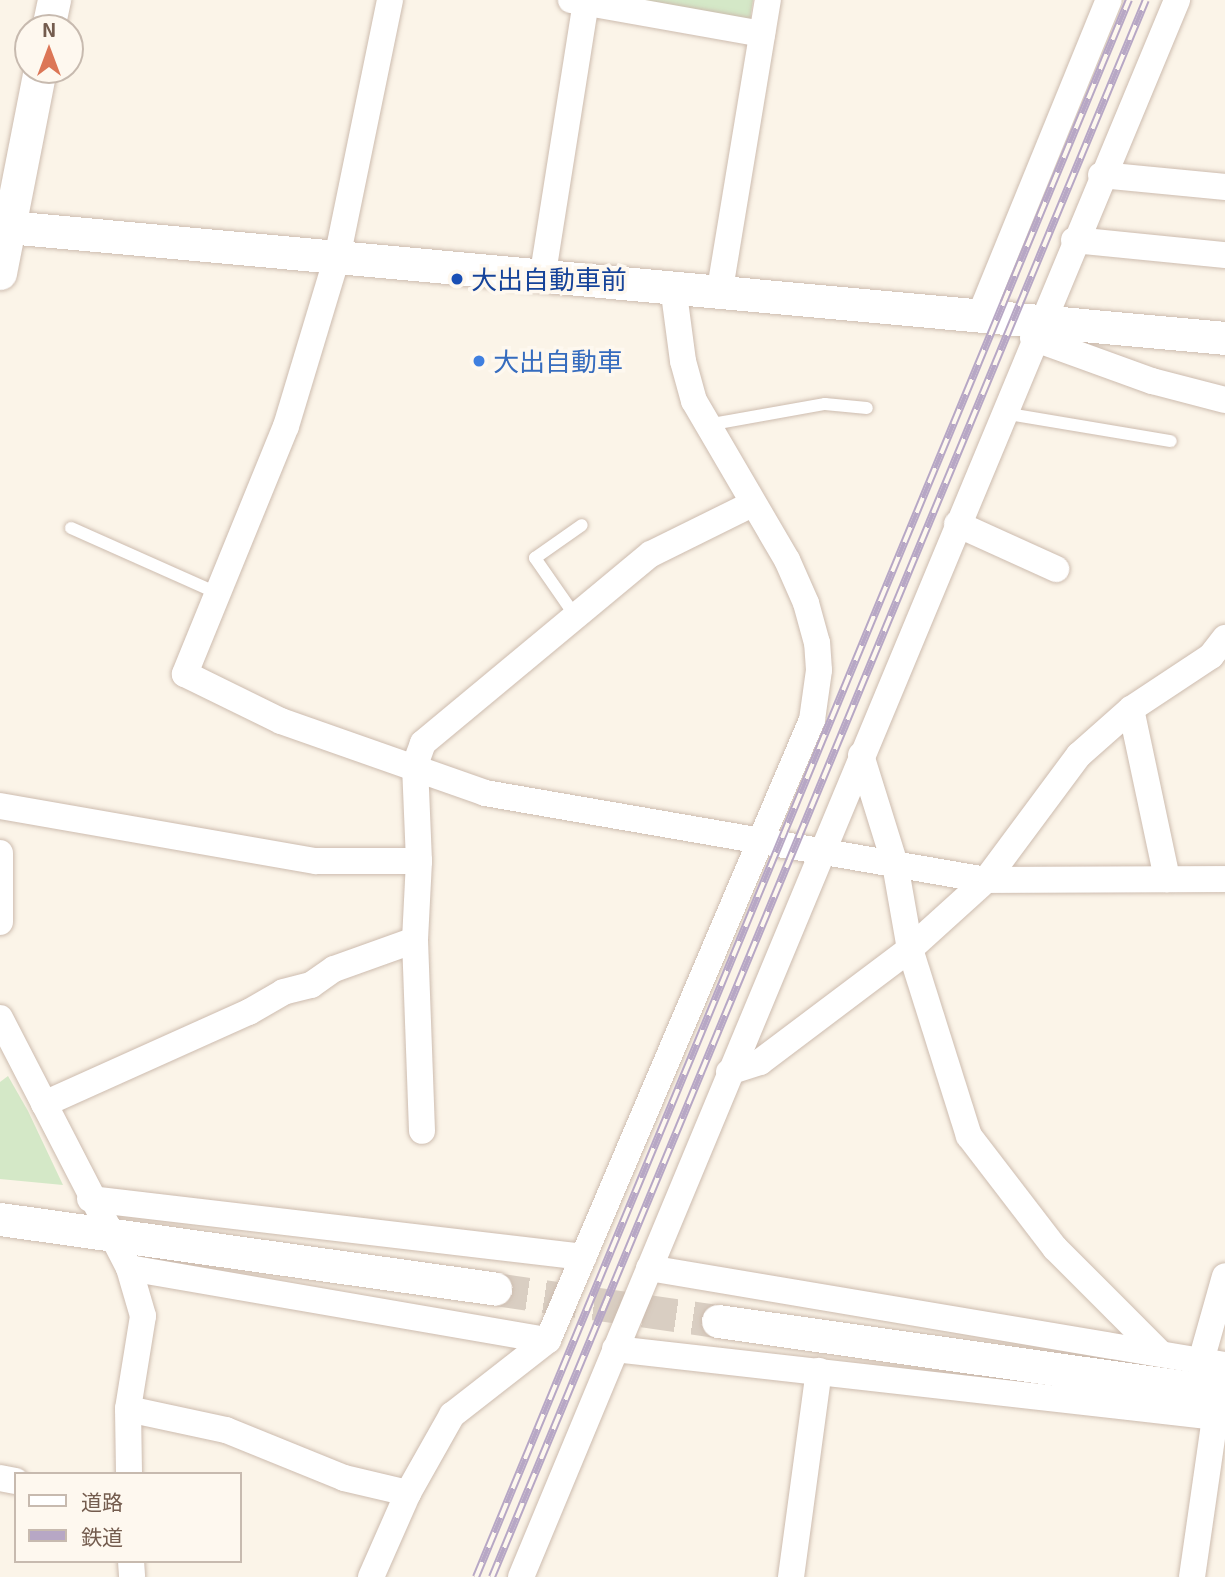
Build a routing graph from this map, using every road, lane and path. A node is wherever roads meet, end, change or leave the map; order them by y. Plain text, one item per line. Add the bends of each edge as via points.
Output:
1 (390, 0) edge
2 (768, 0) edge
3 (1109, 0) edge
4 (1177, 0) edge
5 (581, 1) edge
6 (762, 34) junction
7 (37, 84) edge
8 (1101, 175) junction
9 (1225, 187) edge
10 (8, 227) junction
11 (1074, 240) junction
12 (338, 254) junction
13 (1225, 255) edge
14 (0, 273) edge
15 (543, 273) junction
16 (673, 286) junction
17 (720, 289) junction
18 (981, 313) junction
19 (1037, 329) junction
20 (1225, 338) edge
21 (1225, 400) edge
22 (867, 408) dead end
23 (1003, 413) junction
24 (707, 425) junction
25 (1171, 441) dead end
26 (752, 504) junction
27 (957, 524) junction
28 (582, 525) dead end
29 (71, 528) dead end
30 (1056, 569) dead end
31 (217, 593) junction
32 (576, 618) junction
33 (1225, 638) edge
34 (1131, 709) junction
35 (861, 755) junction
36 (415, 765) junction
37 (0, 806) edge
38 (763, 840) junction
39 (821, 850) junction
40 (0, 853) edge
41 (419, 861) junction
42 (895, 864) junction
43 (1167, 879) junction
44 (1225, 879) edge
45 (986, 880) junction
46 (0, 922) edge
47 (415, 940) junction
48 (910, 949) junction
49 (0, 1018) edge
50 (729, 1072) junction
51 (44, 1104) junction
52 (422, 1131) dead end
53 (90, 1199) junction
54 (0, 1219) edge
55 (110, 1235) junction
56 (584, 1257) junction
57 (128, 1268) junction
58 (649, 1268) junction
59 (1225, 1276) edge
60 (495, 1289) tunnel mouth
61 (718, 1321) tunnel mouth
62 (548, 1340) junction
63 (615, 1349) junction
64 (1160, 1353) junction
65 (1213, 1363) edge
66 (820, 1371) junction
67 (128, 1409) junction
68 (1222, 1409) edge
69 (129, 1472) edge
70 (408, 1493) junction
71 (371, 1577) edge
72 (521, 1577) edge
73 (791, 1577) edge
74 (1192, 1577) edge

1 - 12 street
2 - 6 street
3 - 18 street
4 - 8 street
5 - 6 street
5 - 15 street
6 - 17 street
7 - 10 street
8 - 9 street
8 - 11 street
10 - 12 street
10 - 14 street
11 - 13 street
11 - 19 street
12 - 15 street
12 - 31 street via 286,426
15 - 16 street
16 - 17 street
16 - 24 street via 683,361
17 - 18 street
18 - 19 street
19 - 20 street
19 - 21 street via 1152,381
19 - 23 street
22 - 24 lane via 825,404
23 - 25 lane
23 - 27 street
24 - 26 street
26 - 32 street via 651,554
26 - 38 street via 806,603 819,670 812,720
27 - 30 street
27 - 35 street
28 - 32 lane via 535,558
29 - 31 lane
31 - 36 street via 185,674 281,722
32 - 36 street via 423,743
33 - 34 street via 1211,656
34 - 43 street
34 - 45 street via 1079,755
35 - 39 street
35 - 42 street
36 - 38 street via 485,793
36 - 41 street
37 - 41 street via 316,861
38 - 39 street
38 - 56 street
39 - 42 street
39 - 50 street
40 - 46 street
41 - 47 street
42 - 45 street
42 - 48 street
43 - 44 street
43 - 45 street
45 - 48 street
47 - 51 street via 334,969 311,985 283,992 249,1012
47 - 52 street
48 - 50 street via 760,1062
48 - 64 street via 969,1136 1055,1248
49 - 51 street
50 - 58 street
51 - 53 street
53 - 55 street
53 - 56 street
54 - 55 street
55 - 57 street
55 - 60 street
56 - 62 street
57 - 62 street
57 - 67 street via 143,1317
58 - 63 street
58 - 64 street
59 - 65 street
61 - 68 street
62 - 70 street via 452,1415
63 - 66 street
63 - 72 street
64 - 65 street
66 - 68 street
66 - 73 street
67 - 69 street
67 - 70 street via 226,1430 344,1478
68 - 74 street
70 - 71 street

